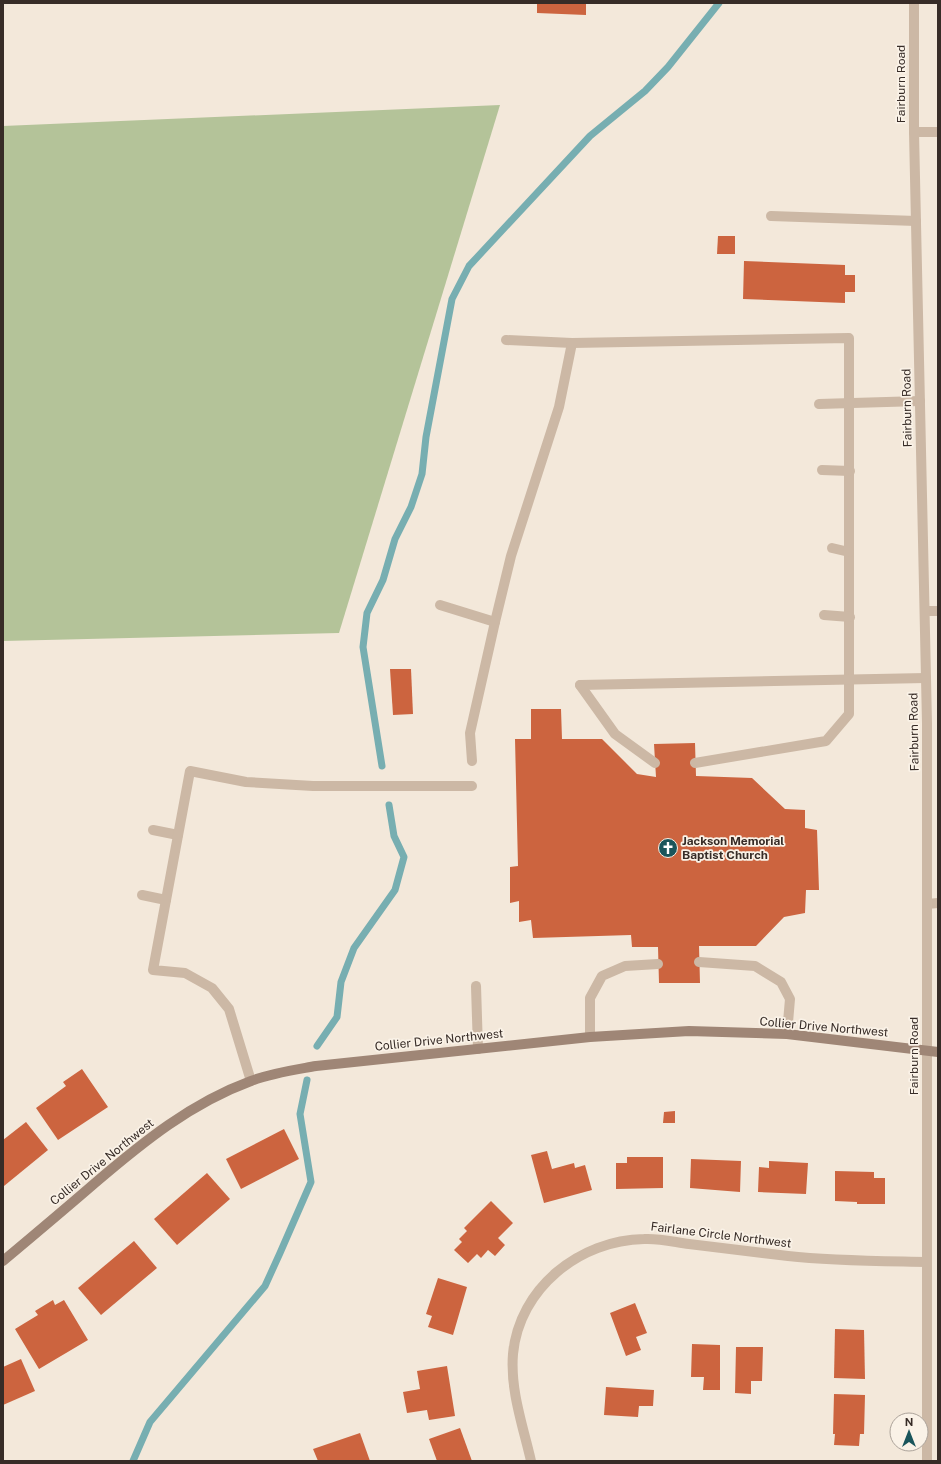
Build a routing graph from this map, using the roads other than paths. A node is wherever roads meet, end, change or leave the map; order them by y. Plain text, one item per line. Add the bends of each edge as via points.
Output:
1 (914, 3) edge
2 (914, 132) junction
3 (938, 132) edge
4 (771, 216) dead end
5 (916, 221) junction
6 (506, 340) dead end
7 (572, 343) junction
8 (920, 401) junction
9 (819, 404) dead end
10 (850, 405) junction
11 (822, 470) dead end
12 (850, 471) junction
13 (832, 548) dead end
14 (849, 552) junction
15 (440, 605) dead end
16 (925, 611) junction
17 (938, 611) edge
18 (824, 614) dead end
19 (850, 617) junction
20 (495, 622) junction
21 (926, 678) junction
22 (850, 680) junction
23 (472, 761) dead end
24 (655, 763) dead end
25 (695, 764) dead end
26 (472, 786) dead end
27 (153, 830) dead end
28 (178, 835) junction
29 (142, 895) dead end
30 (166, 900) junction
31 (938, 903) edge
32 (927, 904) junction
33 (699, 962) dead end
34 (658, 964) dead end
35 (476, 986) dead end
36 (787, 1034) junction
37 (590, 1037) junction
38 (478, 1049) junction
39 (927, 1050) junction
40 (938, 1052) edge
41 (251, 1081) junction
42 (3, 1261) edge
43 (927, 1262) junction
44 (531, 1461) edge
45 (927, 1461) edge

1 - 2 street, Fairburn Road
2 - 3 street
2 - 5 street, Fairburn Road
4 - 5 street
5 - 8 street, Fairburn Road
6 - 7 street
7 - 10 street via 849,338
7 - 20 street via 558,406 512,556
8 - 10 street
8 - 16 street, Fairburn Road
9 - 10 street
10 - 12 street
11 - 12 street
12 - 14 street
13 - 14 street
14 - 19 street
15 - 20 street
16 - 17 street
16 - 21 street, Fairburn Road
18 - 19 street
19 - 22 street
20 - 23 street via 470,733
21 - 22 street
21 - 32 street, Fairburn Road
22 - 24 street via 580,686 616,734
22 - 25 street via 849,714 826,741
26 - 28 street via 313,786 246,782 190,770
27 - 28 street
28 - 30 street
29 - 30 street
30 - 41 street via 153,970 185,973 212,988 229,1009
31 - 32 street
32 - 39 street, Fairburn Road
33 - 36 street via 755,966 781,982 790,999
34 - 37 street via 625,966 602,976 590,998
35 - 38 street
36 - 37 main road, Collier Drive Northwest via 688,1031
36 - 39 main road, Collier Drive Northwest
37 - 38 main road, Collier Drive Northwest
38 - 41 main road, Collier Drive Northwest via 316,1066
39 - 40 main road, Collier Drive Northwest
39 - 43 street, Fairburn Road
41 - 42 main road, Collier Drive Northwest via 197,1106 152,1135
43 - 44 street, Fairlane Circle Northwest via 811,1258 644,1239 609,1243 572,1259 549,1278 533,1299 520,1325 513,1354 515,1392
43 - 45 street, Fairburn Road

